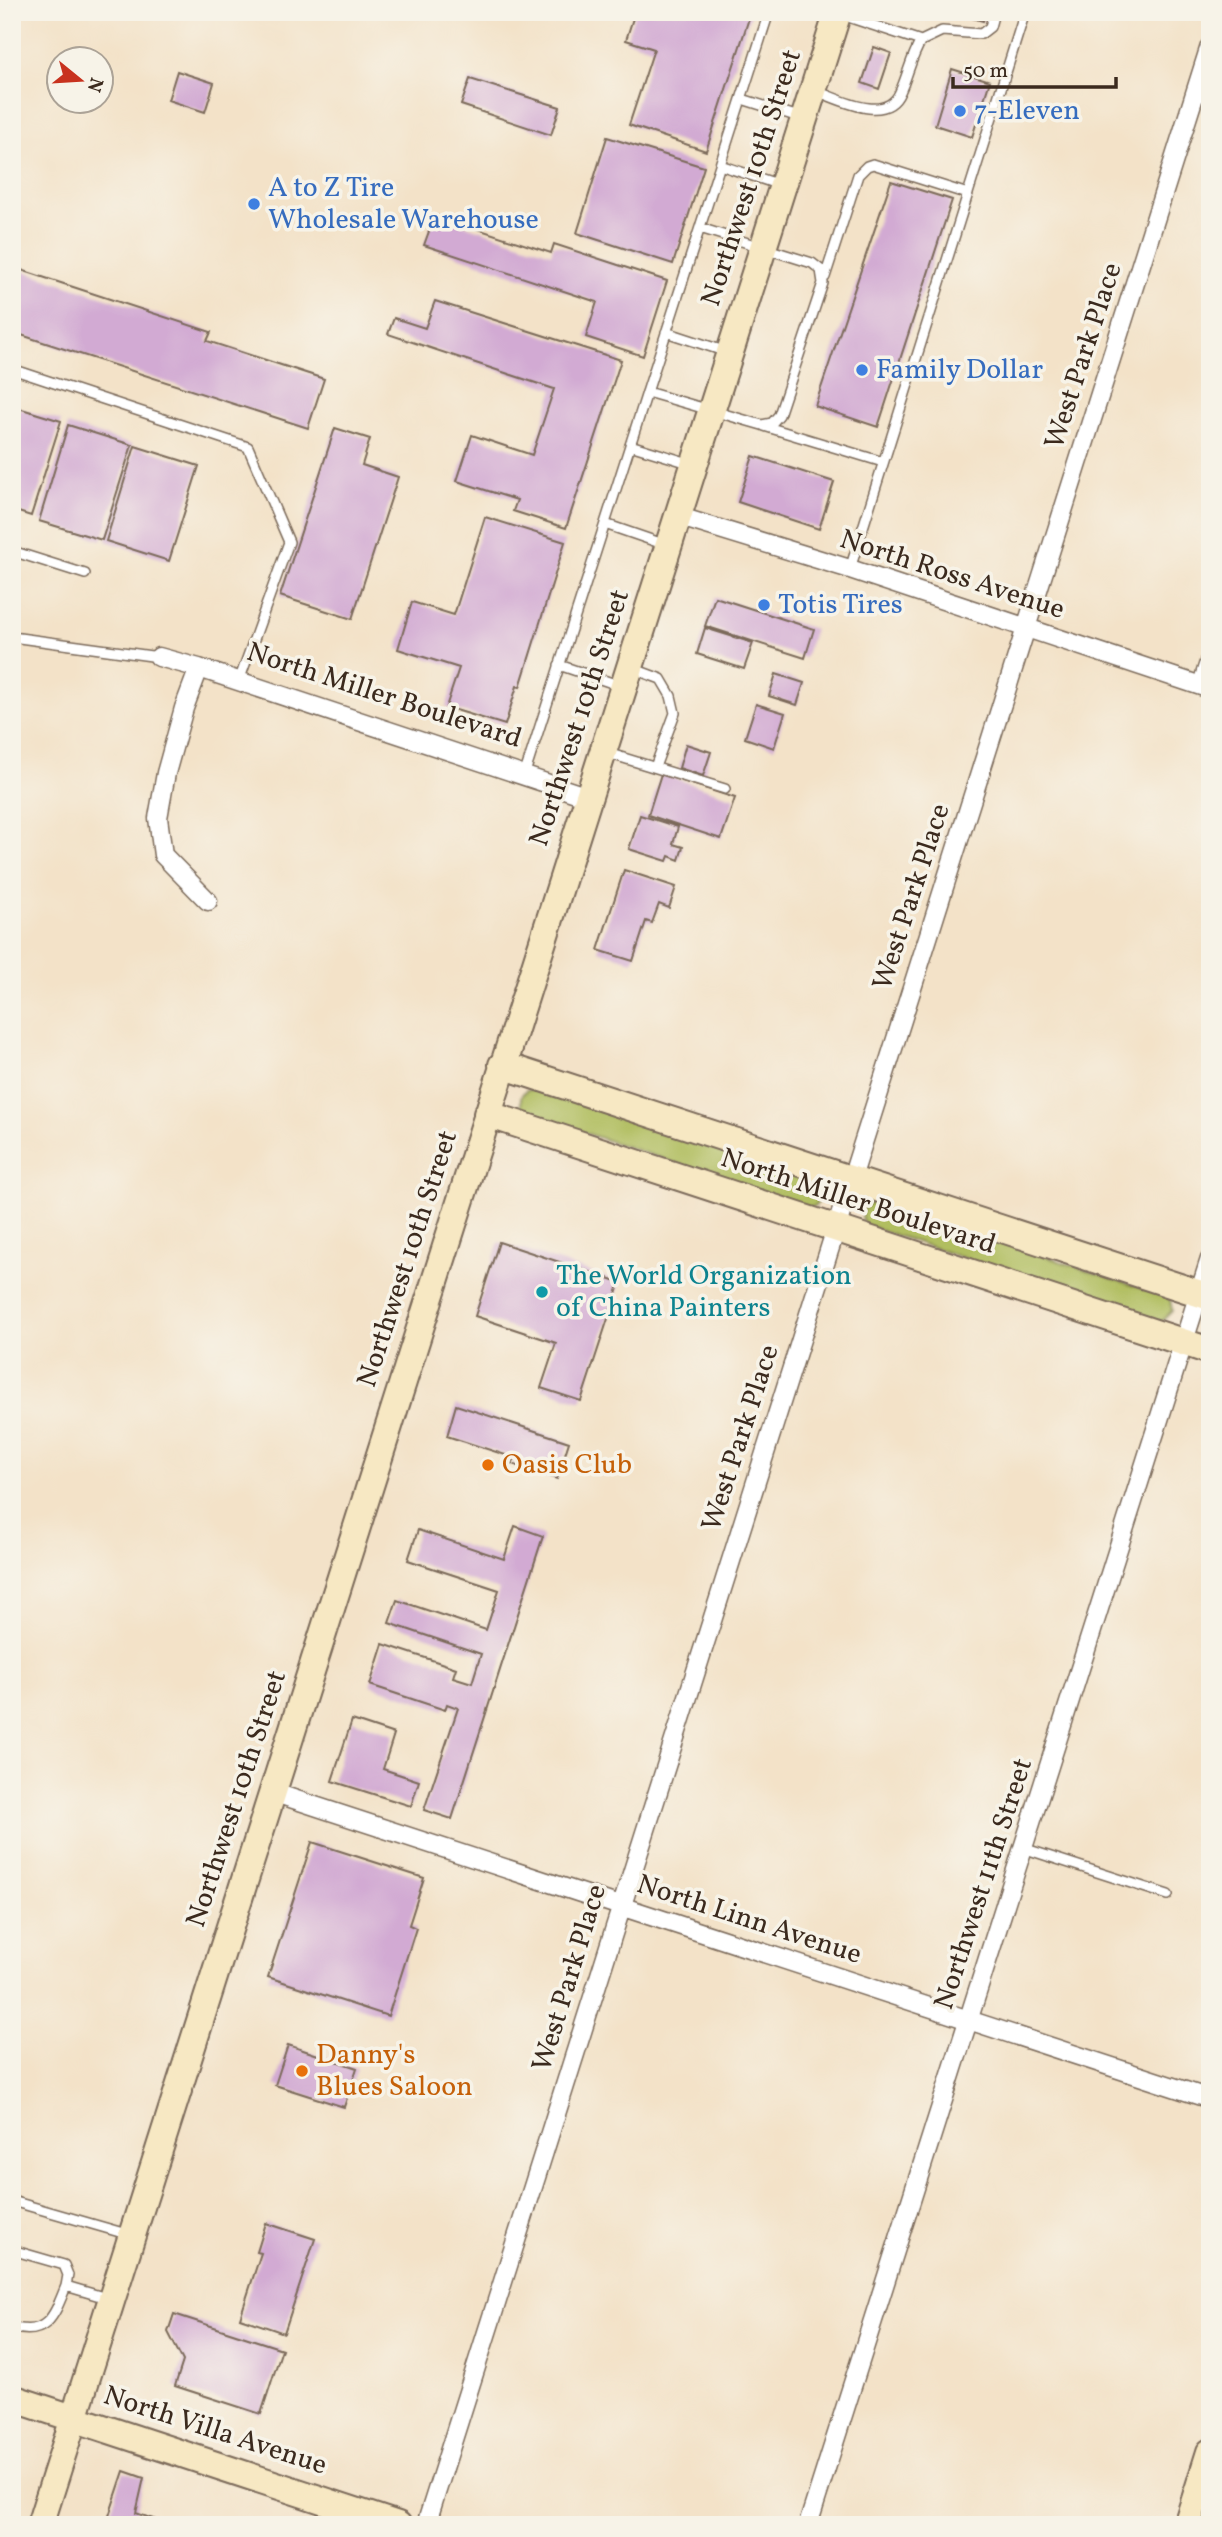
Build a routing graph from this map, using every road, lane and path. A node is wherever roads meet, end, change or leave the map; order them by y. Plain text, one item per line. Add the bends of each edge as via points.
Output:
1 (769, 12) edge
2 (837, 12) edge
3 (994, 12) edge
4 (1025, 12) edge
5 (921, 41) junction
6 (1210, 46) edge
7 (813, 90) junction
8 (742, 99) junction
9 (804, 118) junction
10 (720, 165) junction
11 (782, 186) junction
12 (968, 194) junction
13 (700, 228) junction
14 (762, 247) junction
15 (823, 283) junction
16 (666, 332) junction
17 (729, 353) junction
18 (12, 369) edge
19 (647, 392) junction
20 (710, 411) junction
21 (762, 425) junction
22 (630, 445) junction
23 (883, 462) junction
24 (693, 465) junction
25 (677, 516) junction
26 (605, 524) junction
27 (668, 545) junction
28 (12, 551) edge
29 (850, 569) junction
30 (85, 574) dead end
31 (1026, 626) junction
32 (12, 637) edge
33 (1210, 645) edge
34 (159, 657) joint
35 (559, 665) junction
36 (198, 668) junction
37 (626, 677) junction
38 (239, 681) junction
39 (1203, 687) edge
40 (603, 751) junction
41 (655, 767) junction
42 (524, 776) junction
43 (725, 789) dead end
44 (588, 797) junction
45 (208, 901) dead end
46 (502, 1065) junction
47 (487, 1114) junction
48 (850, 1179) junction
49 (835, 1228) junction
50 (1210, 1259) edge
51 (1204, 1295) edge
52 (1184, 1343) junction
53 (1210, 1351) edge
54 (272, 1792) junction
55 (1023, 1848) junction
56 (1168, 1895) dead end
57 (620, 1905) junction
58 (969, 2019) junction
59 (1210, 2099) edge
60 (12, 2201) edge
61 (132, 2235) junction
62 (12, 2250) edge
63 (66, 2286) junction
64 (112, 2299) junction
65 (12, 2327) edge
66 (12, 2398) edge
67 (74, 2418) junction
68 (1210, 2452) edge
69 (40, 2525) edge
70 (398, 2525) edge
71 (426, 2525) edge
72 (808, 2525) edge
73 (1187, 2525) edge

1 - 8 lane
2 - 5 lane
2 - 7 main road, Northwest 10th Street
3 - 5 lane via 990,27 981,34 942,31
4 - 12 lane
5 - 7 lane via 899,96 881,109
6 - 31 street, West Park Place
7 - 9 main road, Northwest 10th Street
8 - 9 lane
8 - 10 lane
9 - 11 main road, Northwest 10th Street
10 - 11 lane
10 - 13 lane
11 - 14 main road, Northwest 10th Street
12 - 15 lane via 873,164 867,166 858,175
12 - 23 lane
13 - 14 lane
13 - 16 lane
14 - 15 lane via 812,263 821,270
14 - 17 main road, Northwest 10th Street
15 - 21 lane via 779,415
16 - 17 lane
16 - 19 lane
17 - 20 main road, Northwest 10th Street
18 - 38 lane via 248,447 289,542
19 - 20 lane
19 - 22 lane
20 - 21 lane
20 - 24 main road, Northwest 10th Street
21 - 23 lane
22 - 24 lane
22 - 26 lane
23 - 29 lane
24 - 25 main road, Northwest 10th Street
25 - 27 main road, Northwest 10th Street
25 - 29 street, North Ross Avenue
26 - 27 lane
26 - 35 lane
27 - 37 main road, Northwest 10th Street
28 - 30 lane
29 - 31 street, North Ross Avenue
31 - 39 street, North Ross Avenue
31 - 48 street, West Park Place
32 - 34 lane
33 - 39 lane
34 - 36 street, North Miller Boulevard
35 - 37 lane
35 - 42 lane
36 - 38 street, North Miller Boulevard
36 - 45 street via 158,818 163,855
37 - 40 main road, Northwest 10th Street
37 - 41 lane via 661,679 671,696 675,713
38 - 42 street, North Miller Boulevard
40 - 41 lane
40 - 44 main road, Northwest 10th Street
41 - 43 lane
42 - 44 street, North Miller Boulevard
44 - 46 main road, Northwest 10th Street
46 - 47 main road, Northwest 10th Street
46 - 48 main road, North Miller Boulevard
47 - 49 main road, North Miller Boulevard
47 - 54 main road, Northwest 10th Street
48 - 49 street, West Park Place
48 - 51 main road, North Miller Boulevard
49 - 52 main road, North Miller Boulevard
49 - 57 street, West Park Place
50 - 51 street, Northwest 11th Street
51 - 52 street, Northwest 11th Street
52 - 53 main road, North Miller Boulevard
52 - 55 street, Northwest 11th Street
54 - 57 street, North Linn Avenue
54 - 61 main road, Northwest 10th Street
55 - 56 lane
55 - 58 street, Northwest 11th Street
57 - 58 street, North Linn Avenue
57 - 71 street, West Park Place
58 - 59 street, North Linn Avenue
58 - 72 street, Northwest 11th Street
60 - 61 lane
61 - 64 main road, Northwest 10th Street
62 - 63 lane via 64,2265
63 - 64 lane
63 - 65 lane via 53,2319 40,2328
64 - 67 main road, Northwest 10th Street
66 - 67 main road, North Villa Avenue
67 - 69 main road, Northwest 10th Street
67 - 70 main road, North Villa Avenue
68 - 73 main road

